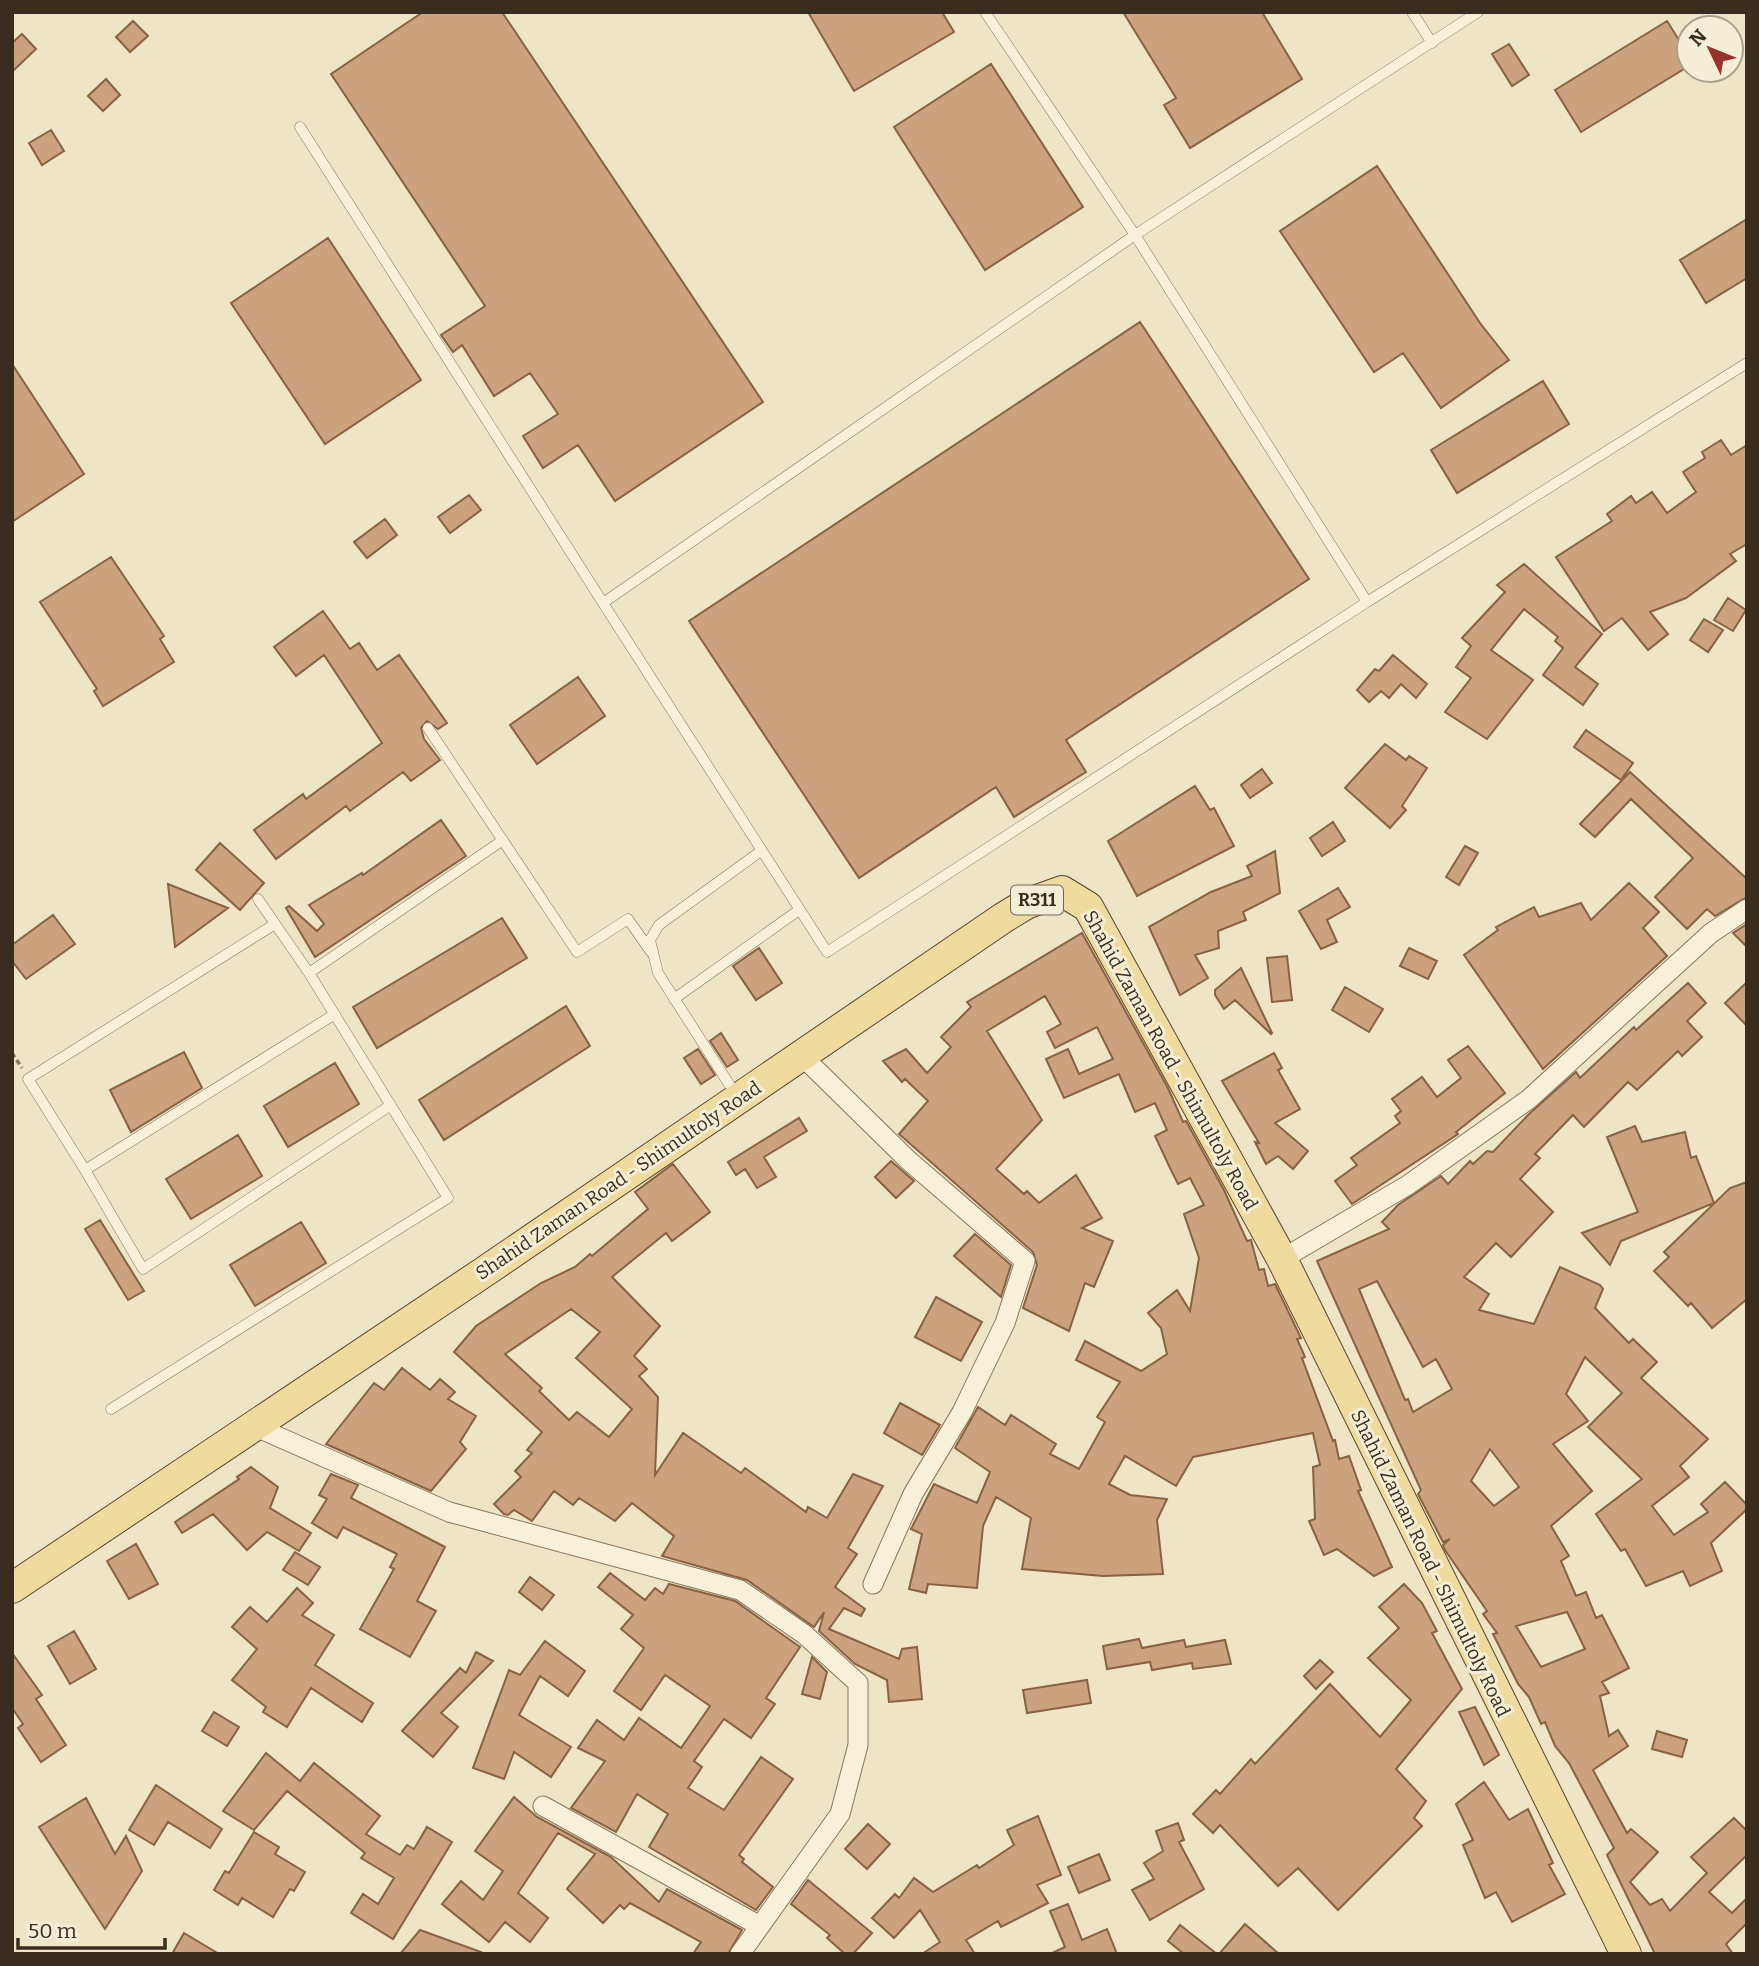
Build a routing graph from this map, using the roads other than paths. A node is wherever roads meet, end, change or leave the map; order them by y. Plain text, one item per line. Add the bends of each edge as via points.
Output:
1 (985, 12) edge
2 (1412, 12) edge
3 (1478, 12) edge
4 (1432, 43) junction
5 (300, 127) dead end
6 (1135, 235) junction
7 (1747, 363) edge
8 (1367, 602) junction
9 (603, 603) junction
10 (428, 728) dead end
11 (503, 840) junction
12 (761, 851) junction
13 (258, 899) dead end
14 (1747, 909) edge
15 (799, 910) junction
16 (275, 924) junction
17 (651, 952) junction
18 (309, 972) junction
19 (674, 999) junction
20 (335, 1014) junction
21 (801, 1055) junction
22 (738, 1098) junction
23 (391, 1105) junction
24 (85, 1170) junction
25 (1282, 1259) junction
26 (111, 1409) dead end
27 (254, 1426) junction
28 (873, 1584) dead end
29 (12, 1588) edge
30 (543, 1806) dead end
31 (758, 1925) junction
32 (740, 1954) edge
33 (1626, 1954) edge

1 - 6 lane
2 - 4 lane
3 - 4 lane
4 - 6 lane
5 - 9 lane
6 - 8 lane
6 - 9 lane
7 - 8 lane
8 - 15 lane via 827,952
9 - 12 lane
10 - 11 lane
11 - 17 lane via 578,952 628,919
11 - 18 lane
12 - 15 lane
12 - 17 lane via 659,925 650,940
13 - 16 lane
14 - 25 street via 1711,933 1529,1099 1408,1185
15 - 19 lane
16 - 18 lane
16 - 24 lane via 28,1079
17 - 19 lane
18 - 20 lane
19 - 22 lane
20 - 23 lane
20 - 24 lane
21 - 22 main road, Shahid Zaman Road - Shimultoly Road / R311
21 - 25 main road, Shahid Zaman Road - Shimultoly Road / R311 via 1026,904 1062,891 1088,907
21 - 28 street via 908,1160 1025,1261 1005,1323 962,1412 913,1494
22 - 27 main road, Shahid Zaman Road - Shimultoly Road / R311
23 - 24 lane via 143,1269
23 - 26 lane via 448,1198
25 - 33 main road, Shahid Zaman Road - Shimultoly Road / R311
27 - 29 main road, Shahid Zaman Road - Shimultoly Road / R311
27 - 31 street via 449,1512 740,1590 804,1634 858,1683 859,1745 841,1814
30 - 31 street
31 - 32 street

